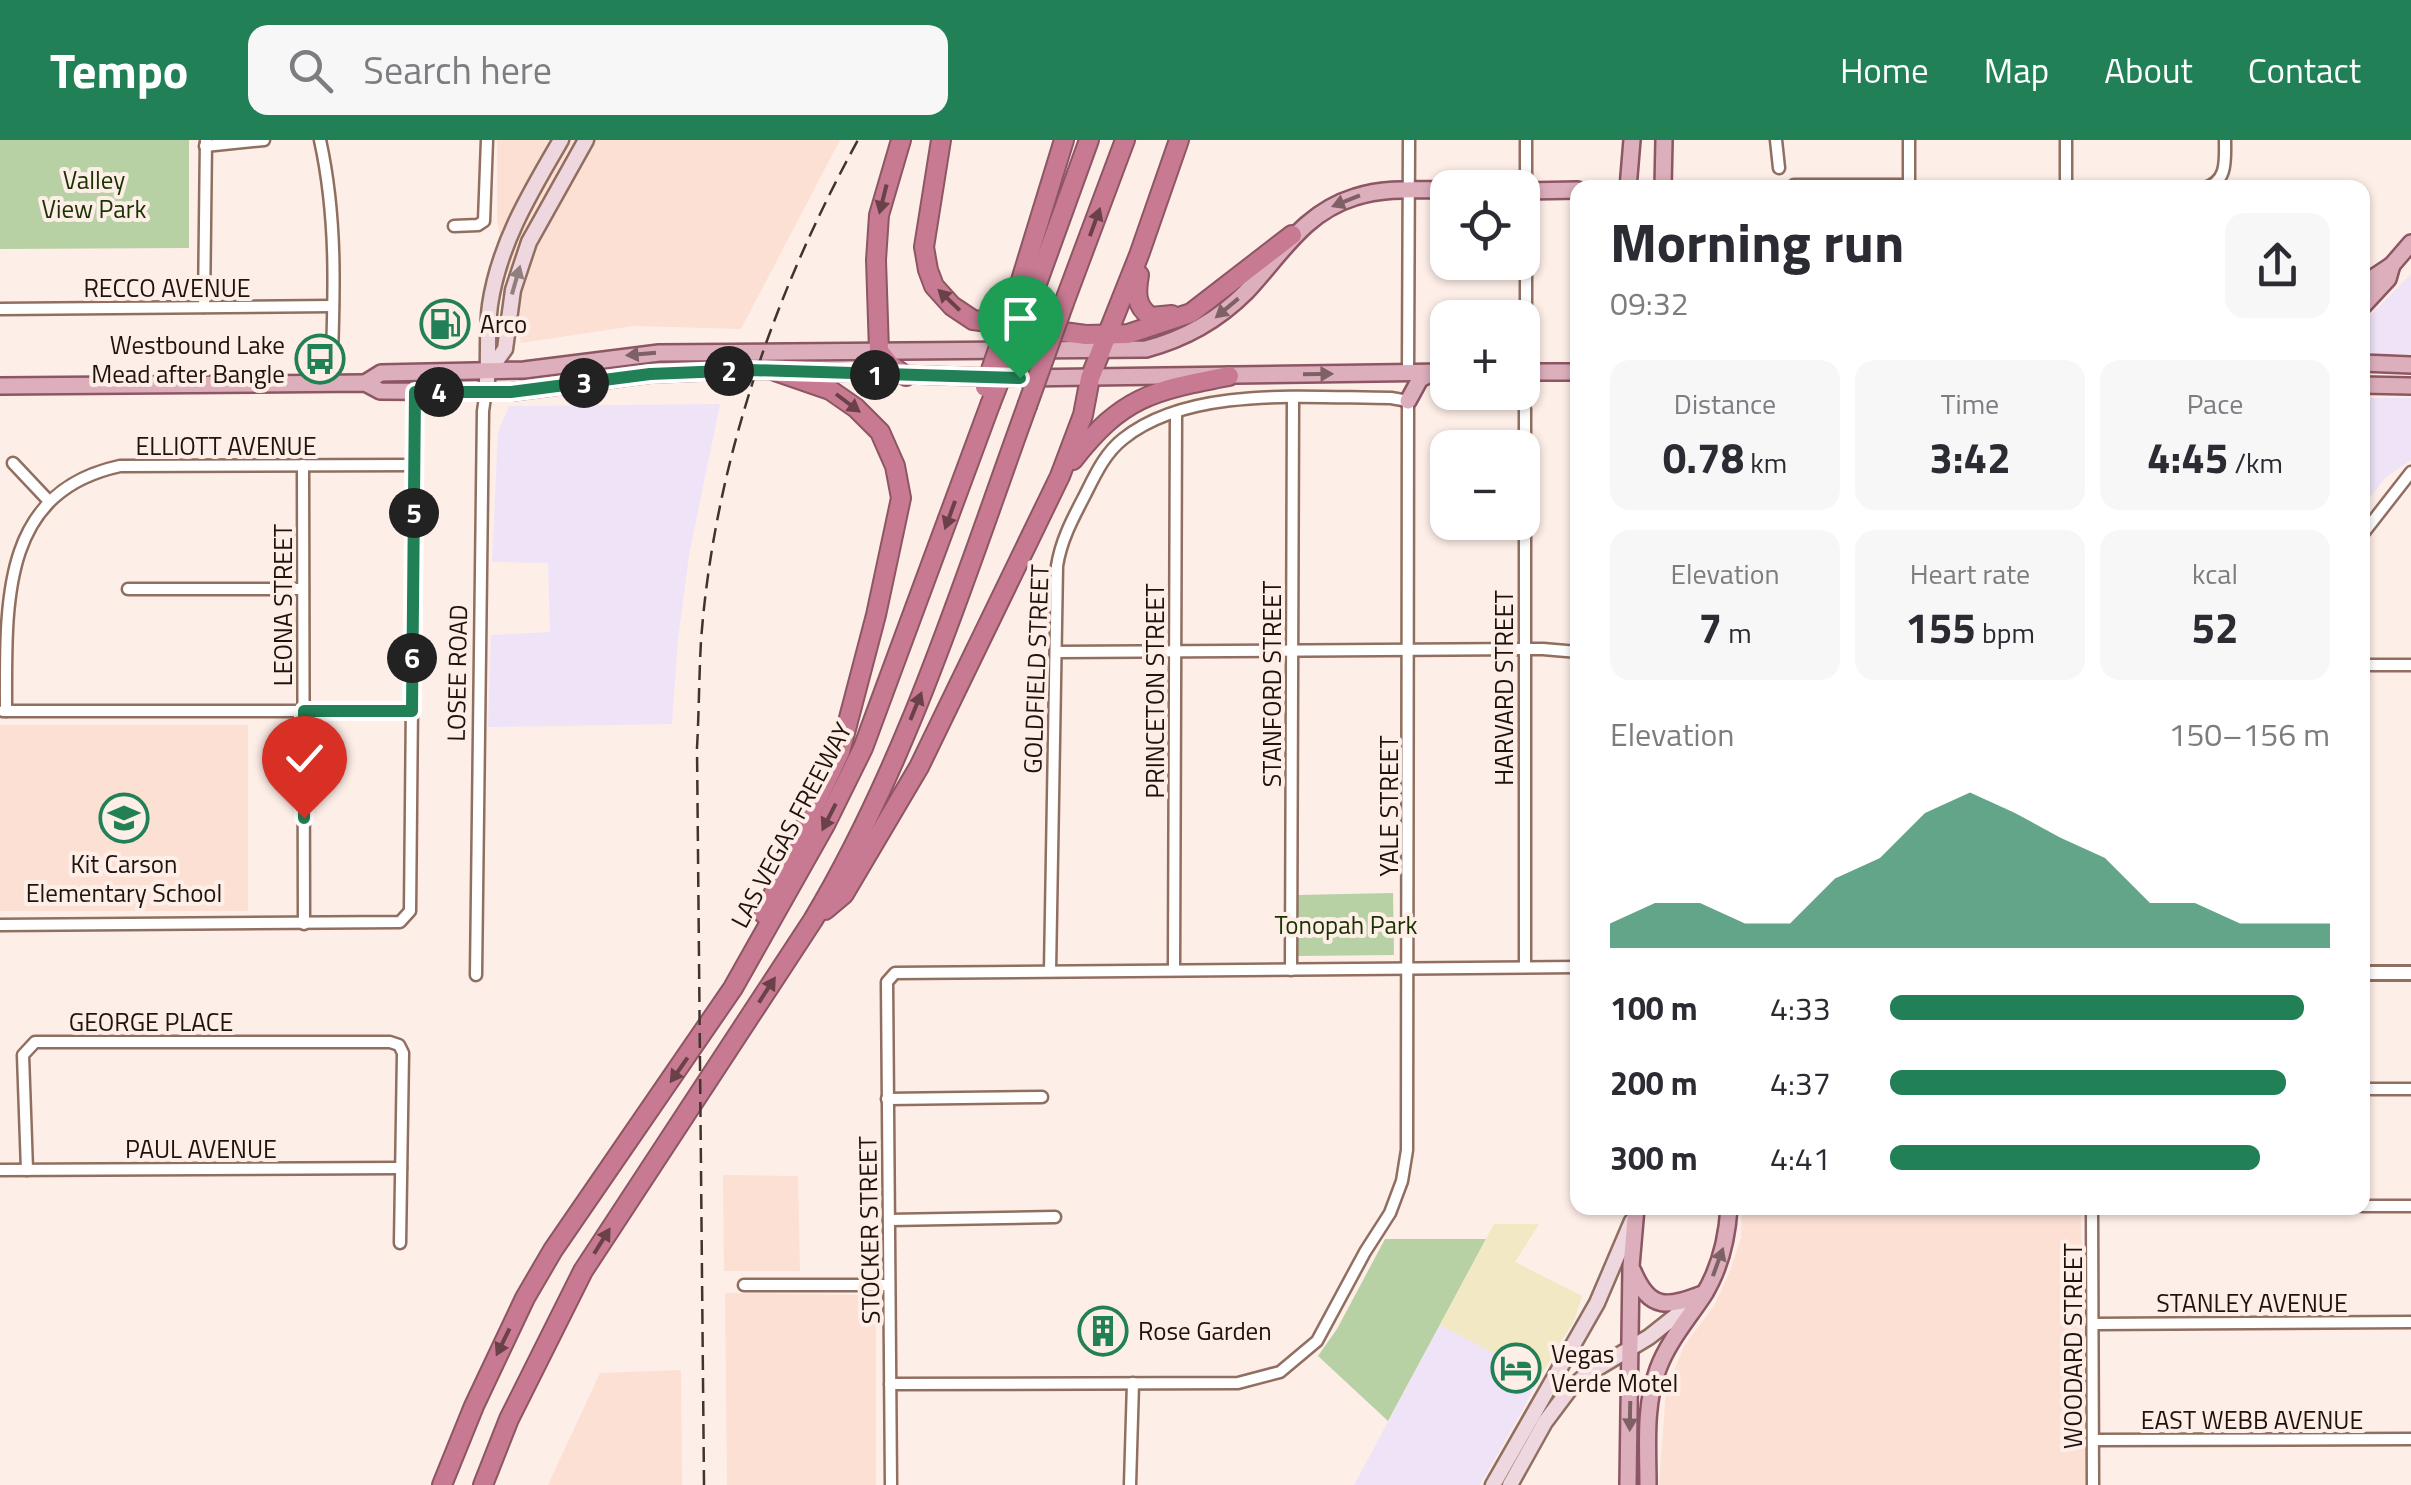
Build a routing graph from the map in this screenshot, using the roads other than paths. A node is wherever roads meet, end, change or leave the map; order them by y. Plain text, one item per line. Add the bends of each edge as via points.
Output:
1 (264, 140) edge
2 (320, 140) edge
3 (487, 140) edge
4 (561, 140) edge
5 (586, 140) edge
6 (901, 140) edge
7 (941, 140) edge
8 (1064, 140) edge
9 (1089, 140) edge
10 (1125, 140) edge
11 (1179, 140) edge
12 (1408, 140) edge
13 (1526, 140) edge
14 (1632, 140) edge
15 (1664, 140) edge
16 (1776, 140) edge
17 (1909, 140) edge
18 (2066, 140) edge
19 (2225, 140) edge
20 (206, 143) edge
21 (1779, 168) dead end
22 (1525, 170) edge
23 (1629, 180) edge
24 (1663, 180) edge
25 (1908, 180) edge
26 (2066, 180) edge
27 (2219, 180) edge
28 (1408, 190) junction
29 (1430, 190) edge
30 (1540, 190) edge
31 (1570, 190) edge
32 (454, 226) dead end
33 (1292, 236) junction
34 (2411, 244) edge
35 (1139, 255) junction
36 (2392, 265) junction
37 (2370, 280) edge
38 (2370, 298) edge
39 (1209, 300) junction
40 (1022, 303) junction
41 (334, 306) junction
42 (204, 308) junction
43 (0, 309) edge
44 (1104, 343) junction
45 (879, 352) junction
46 (2370, 362) edge
47 (2411, 365) edge
48 (775, 371) junction
49 (489, 372) junction
50 (1430, 372) edge
51 (1540, 372) edge
52 (1570, 372) edge
53 (1408, 373) junction
54 (906, 376) junction
55 (1228, 376) junction
56 (1430, 376) edge
57 (1090, 378) junction
58 (331, 383) junction
59 (364, 383) junction
60 (2370, 385) edge
61 (0, 386) edge
62 (2411, 386) edge
63 (486, 391) junction
64 (415, 392) junction
65 (1293, 398) junction
66 (1408, 401) junction
67 (1526, 410) edge
68 (1176, 412) junction
69 (13, 463) dead end
70 (303, 465) junction
71 (414, 465) junction
72 (2411, 472) edge
73 (1060, 476) junction
74 (46, 498) junction
75 (2370, 525) edge
76 (128, 589) dead end
77 (303, 589) junction
78 (1524, 649) junction
79 (1570, 649) edge
80 (1410, 651) junction
81 (1056, 652) junction
82 (1175, 652) junction
83 (1292, 652) junction
84 (2370, 665) edge
85 (2411, 665) edge
86 (3, 711) edge
87 (304, 711) junction
88 (412, 711) junction
89 (813, 920) junction
90 (304, 924) junction
91 (0, 925) edge
92 (1525, 967) junction
93 (1570, 967) edge
94 (1408, 968) junction
95 (1174, 970) junction
96 (1291, 970) junction
97 (1050, 971) junction
98 (2370, 973) edge
99 (2411, 973) edge
100 (476, 975) dead end
101 (733, 988) junction
102 (2370, 1089) edge
103 (2411, 1089) edge
104 (1042, 1097) dead end
105 (887, 1098) junction
106 (401, 1168) junction
107 (0, 1170) edge
108 (26, 1170) junction
109 (2370, 1206) edge
110 (2411, 1206) edge
111 (1634, 1215) edge
112 (1635, 1215) edge
113 (1728, 1215) edge
114 (2092, 1215) edge
115 (1054, 1218) dead end
116 (888, 1220) junction
117 (400, 1243) dead end
118 (1630, 1266) junction
119 (744, 1285) dead end
120 (890, 1285) junction
121 (1705, 1293) junction
122 (2411, 1322) edge
123 (2093, 1324) junction
124 (1631, 1348) junction
125 (1133, 1383) junction
126 (890, 1384) junction
127 (2411, 1438) edge
128 (2094, 1440) junction
129 (442, 1485) edge
130 (483, 1485) edge
131 (891, 1485) edge
132 (1130, 1485) edge
133 (1493, 1485) edge
134 (1510, 1485) edge
135 (1628, 1485) edge
136 (1648, 1485) edge
137 (2093, 1485) edge

1 - 20 street
2 - 41 street via 334,234
3 - 32 street via 484,221
4 - 49 main road, LOSEE ROAD via 521,208 500,262 489,316
49 -> 5 main road, LOSEE ROAD via 505,349 513,290 529,242
6 -> 45 highway via 879,215
44 -> 7 highway via 974,320 943,296 924,246
8 - 40 highway
9 - 40 highway, LAS VEGAS FREEWAY
89 -> 10 highway, bridge via 846,864 930,672
11 - 35 highway
12 - 28 street
13 - 22 street
14 - 23 main road
15 - 24 main road
16 - 21 street
17 - 25 street
18 - 26 street
19 - 27 street
20 - 42 street
28 - 29 main road
28 -> 33 main road via 1353,197
28 - 53 street
30 - 31 main road
33 - 39 highway
33 -> 44 main road via 1245,292 1207,324 1159,346 1126,351
34 - 36 main road
35 - 39 highway via 1137,298 1146,314 1168,316
35 - 44 highway
36 - 37 main road
36 - 38 main road
39 - 44 highway via 1160,326
40 -> 101 highway, LAS VEGAS FREEWAY, bridge via 863,748
41 - 42 street, RECCO AVENUE
41 - 58 street
42 - 43 street, RECCO AVENUE
44 - 45 main road via 1030,351
44 - 57 highway
45 -> 49 main road via 648,353
45 - 54 highway
46 - 47 main road
48 - 54 main road
48 - 63 main road via 650,374
48 -> 101 highway via 830,390 880,432 901,498 840,752
49 - 59 main road via 381,372
49 - 63 main road, LOSEE ROAD
50 - 53 main road
51 - 52 main road
55 -> 53 main road
54 - 57 main road
55 - 57 main road
55 - 73 highway via 1132,402
56 - 66 main road via 1420,379
57 - 73 highway
58 - 59 main road
58 - 61 main road
59 - 64 main road via 380,392
60 - 62 main road
63 - 64 main road
63 - 100 street, LOSEE ROAD
64 - 71 street
65 - 66 street, GOLDFIELD STREET
65 - 68 street, GOLDFIELD STREET
65 - 83 street, STANFORD STREET
66 - 80 street, YALE STREET
67 - 78 street, HARVARD STREET
68 - 81 street, GOLDFIELD STREET via 1121,440 1092,480 1059,551
68 - 82 street, PRINCETON STREET
69 - 74 street
70 - 71 street, ELLIOTT AVENUE
70 - 74 street, ELLIOTT AVENUE via 120,466 90,472
70 - 77 street, LEONA STREET
71 - 88 street
72 - 75 street
73 - 89 highway via 919,766 844,894
74 - 86 street via 19,532 7,562
76 - 77 street
77 - 87 street, LEONA STREET
78 - 79 street
78 - 80 street
78 - 92 street, HARVARD STREET
80 - 83 street
80 - 94 street, YALE STREET
81 - 82 street
81 - 97 street, GOLDFIELD STREET
82 - 83 street
82 - 95 street, PRINCETON STREET
83 - 96 street, STANFORD STREET
84 - 85 street
86 - 87 street
87 - 88 street
87 - 90 street, LEONA STREET
88 - 90 street via 410,911 400,922
130 -> 89 highway via 583,1271
90 - 91 street
92 - 93 street
92 - 94 street
94 - 96 street
94 - 125 street, YALE STREET via 1402,1182 1317,1341 1271,1376 1238,1383
95 - 96 street
95 - 97 street
97 - 105 street, STOCKER STREET via 890,976
98 - 99 street
101 -> 129 highway, LAS VEGAS FREEWAY via 525,1298
102 - 103 street
104 - 105 street
105 - 116 street, STOCKER STREET
106 - 108 street, PAUL AVENUE
106 - 108 street, GEORGE PLACE via 399,1045 34,1042 24,1055
106 - 117 street
107 - 108 street, PAUL AVENUE
109 - 110 street
111 - 133 main road via 1597,1304
112 - 118 main road
121 -> 113 main road
114 - 123 street, WOODARD STREET
115 - 116 street
116 - 120 street, STOCKER STREET
118 - 121 main road via 1642,1291 1658,1303
118 - 124 main road
119 - 120 street
120 - 126 street, STOCKER STREET
121 - 124 main road
121 - 136 main road via 1654,1383
122 - 123 street, STANLEY AVENUE
123 - 128 street, WOODARD STREET
124 - 134 main road via 1569,1390
124 -> 135 main road
125 - 126 street
125 - 132 street
126 - 131 street, STOCKER STREET
127 - 128 street, EAST WEBB AVENUE
128 - 137 street, WOODARD STREET

